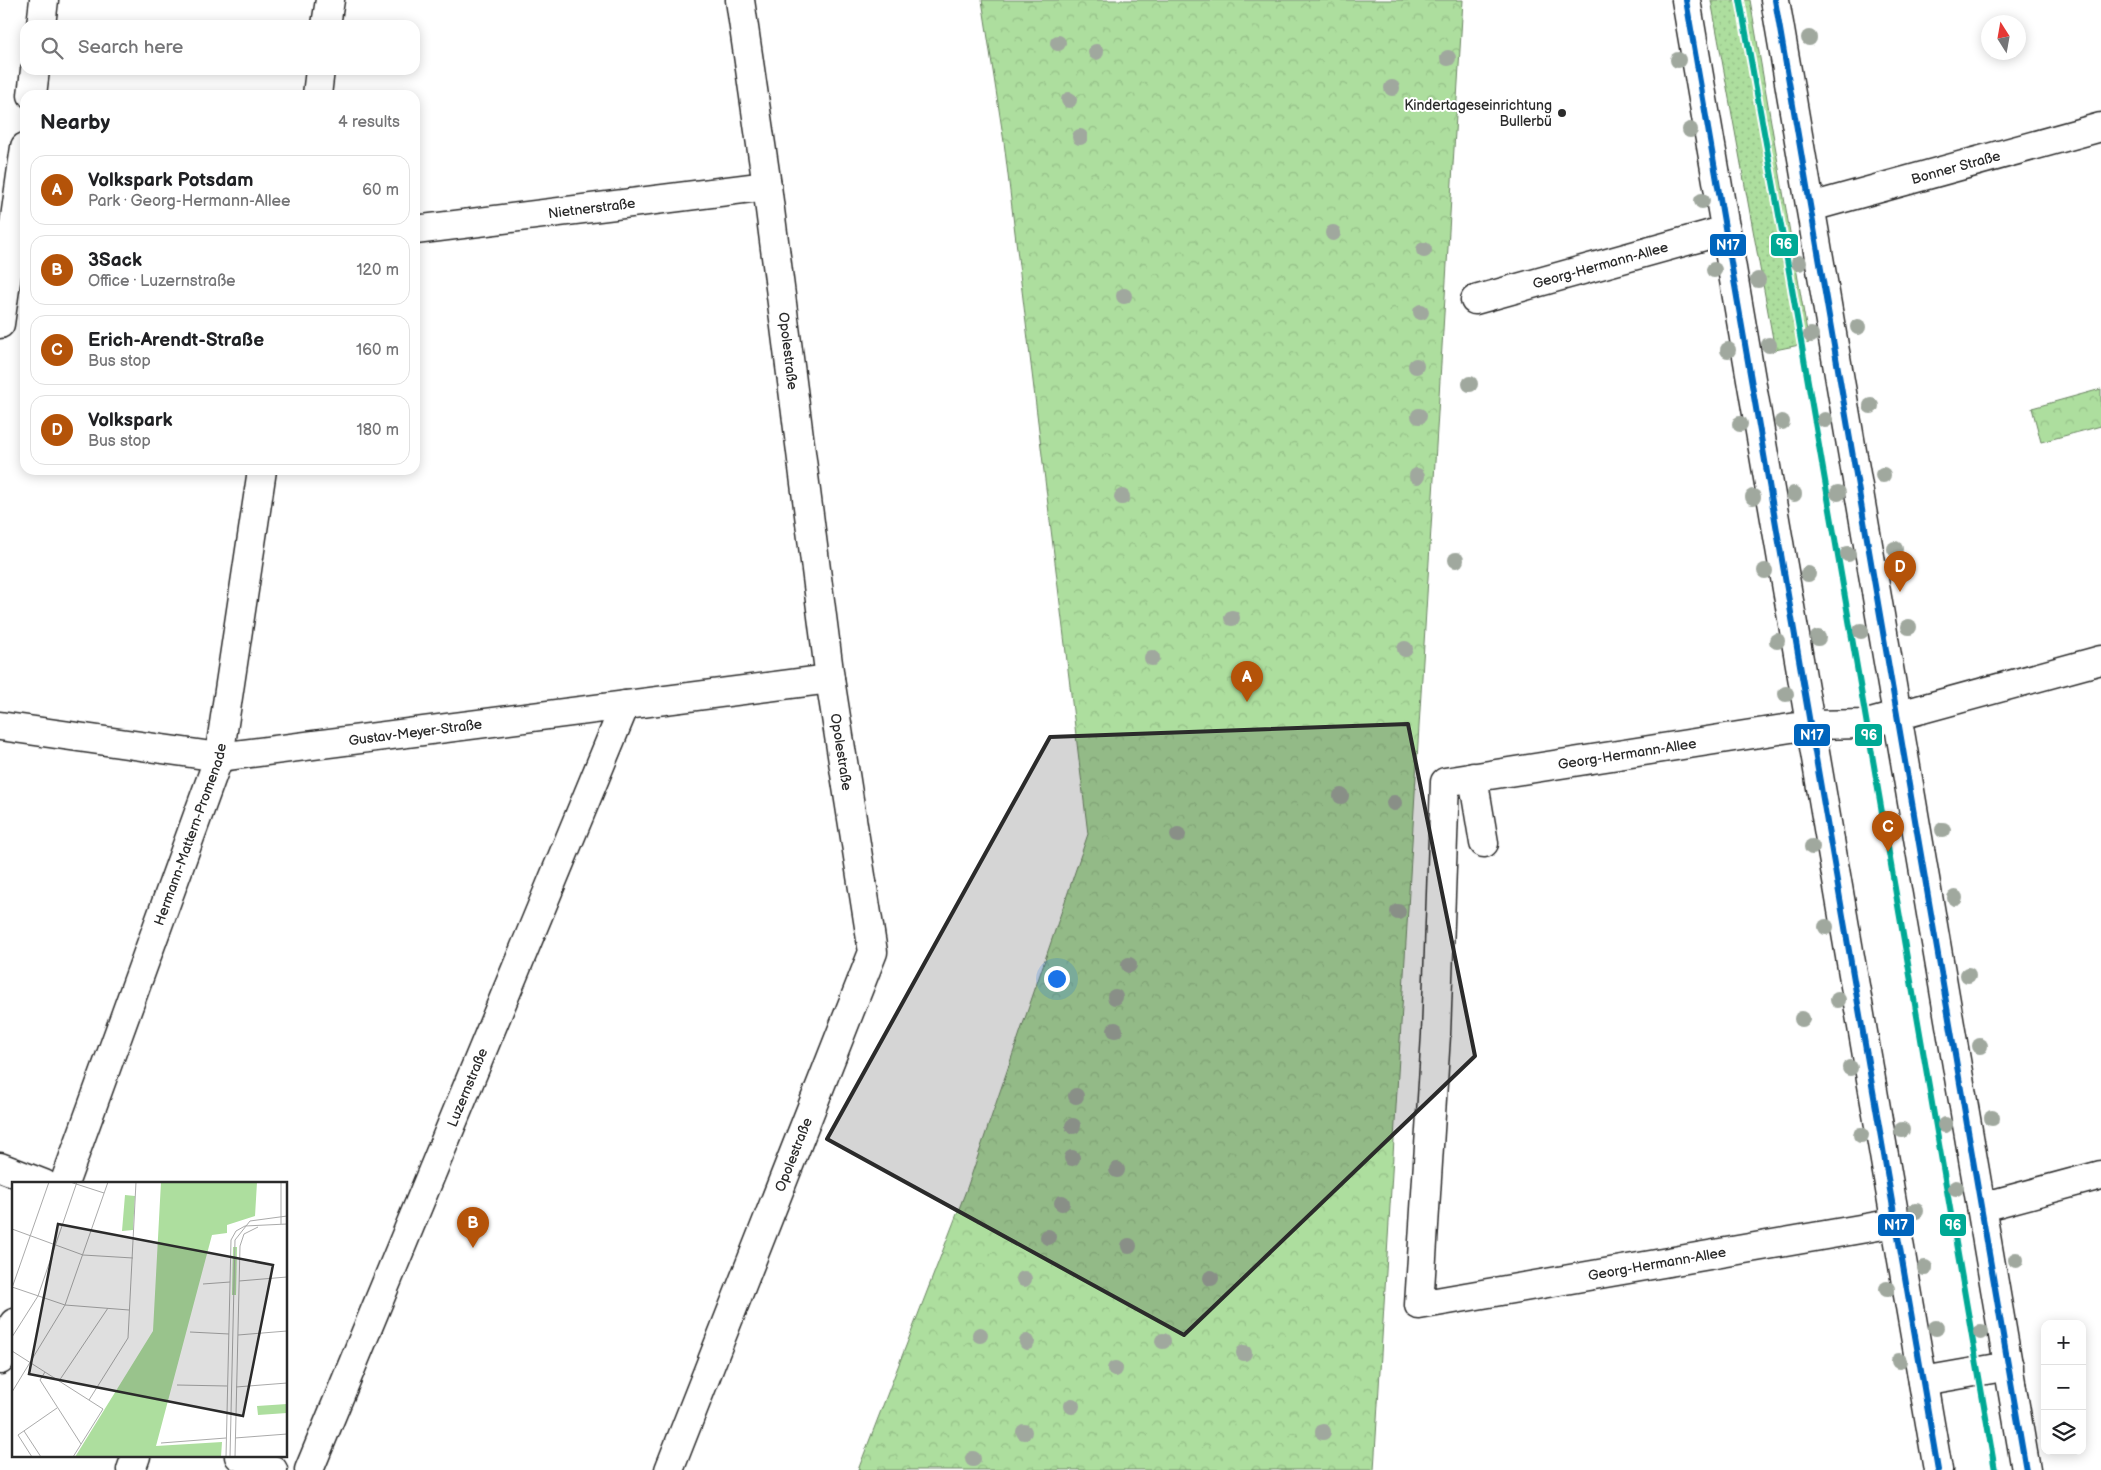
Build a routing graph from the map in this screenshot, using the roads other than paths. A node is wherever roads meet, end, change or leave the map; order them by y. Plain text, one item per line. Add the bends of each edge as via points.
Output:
1 (44, 0) edge
2 (330, 0) edge
3 (740, 0) edge
4 (1686, 0) edge
5 (1775, 0) edge
6 (42, 20) edge
7 (327, 20) edge
8 (34, 75) edge
9 (319, 75) edge
10 (33, 90) edge
11 (318, 90) edge
12 (2101, 127) edge
13 (20, 169) edge
14 (768, 186) junction
15 (14, 196) edge
16 (1811, 207) junction
17 (420, 229) edge
18 (1726, 230) junction
19 (1475, 300) dead end
20 (0, 324) edge
21 (261, 475) edge
22 (2101, 660) edge
23 (830, 679) junction
24 (625, 705) junction
25 (1898, 716) junction
26 (1810, 725) junction
27 (0, 726) edge
28 (219, 757) junction
29 (1473, 777) junction
30 (1484, 844) dead end
31 (0, 1167) edge
32 (2101, 1175) edge
33 (39, 1182) edge
34 (65, 1182) edge
35 (1982, 1207) junction
36 (1895, 1223) junction
37 (12, 1329) edge
38 (0, 1362) edge
39 (2008, 1366) junction
40 (12, 1367) edge
41 (1922, 1381) junction
42 (135, 1458) edge
43 (244, 1458) edge
44 (131, 1470) edge
45 (273, 1470) edge
46 (309, 1470) edge
47 (669, 1470) edge
48 (1938, 1470) edge
49 (2026, 1470) edge

1 - 6 street
2 - 7 street
3 - 14 street, Opolestraße
4 - 18 street
5 - 16 street
8 - 10 street
9 - 11 street
12 - 16 street, Bonner Straße
13 - 15 street
14 - 17 street, Nietnerstraße
14 - 23 street, Opolestraße
15 - 20 street
16 - 25 street
18 - 19 street, Georg-Hermann-Allee
18 - 26 street
21 - 28 street, Hermann-Mattern-Promenade
22 - 25 street, Georg-Hermann-Allee
23 - 24 street, Gustav-Meyer-Straße
23 - 47 street, Opolestraße via 873,952
24 - 28 street, Gustav-Meyer-Straße
24 - 46 street, Luzernstraße
25 - 26 street, Georg-Hermann-Allee via 1867,724
25 - 35 street
26 - 29 street, Georg-Hermann-Allee
26 - 36 street
27 - 28 street, Gustav-Meyer-Straße
28 - 34 street, Hermann-Mattern-Promenade
29 - 30 street
29 - 36 street, Georg-Hermann-Allee via 1445,782 1436,1035 1418,1305
31 - 33 street
32 - 35 street
35 - 39 street
36 - 41 street
37 - 38 street
38 - 40 street
39 - 41 street
39 - 49 street
41 - 48 street
42 - 44 street
43 - 45 street

